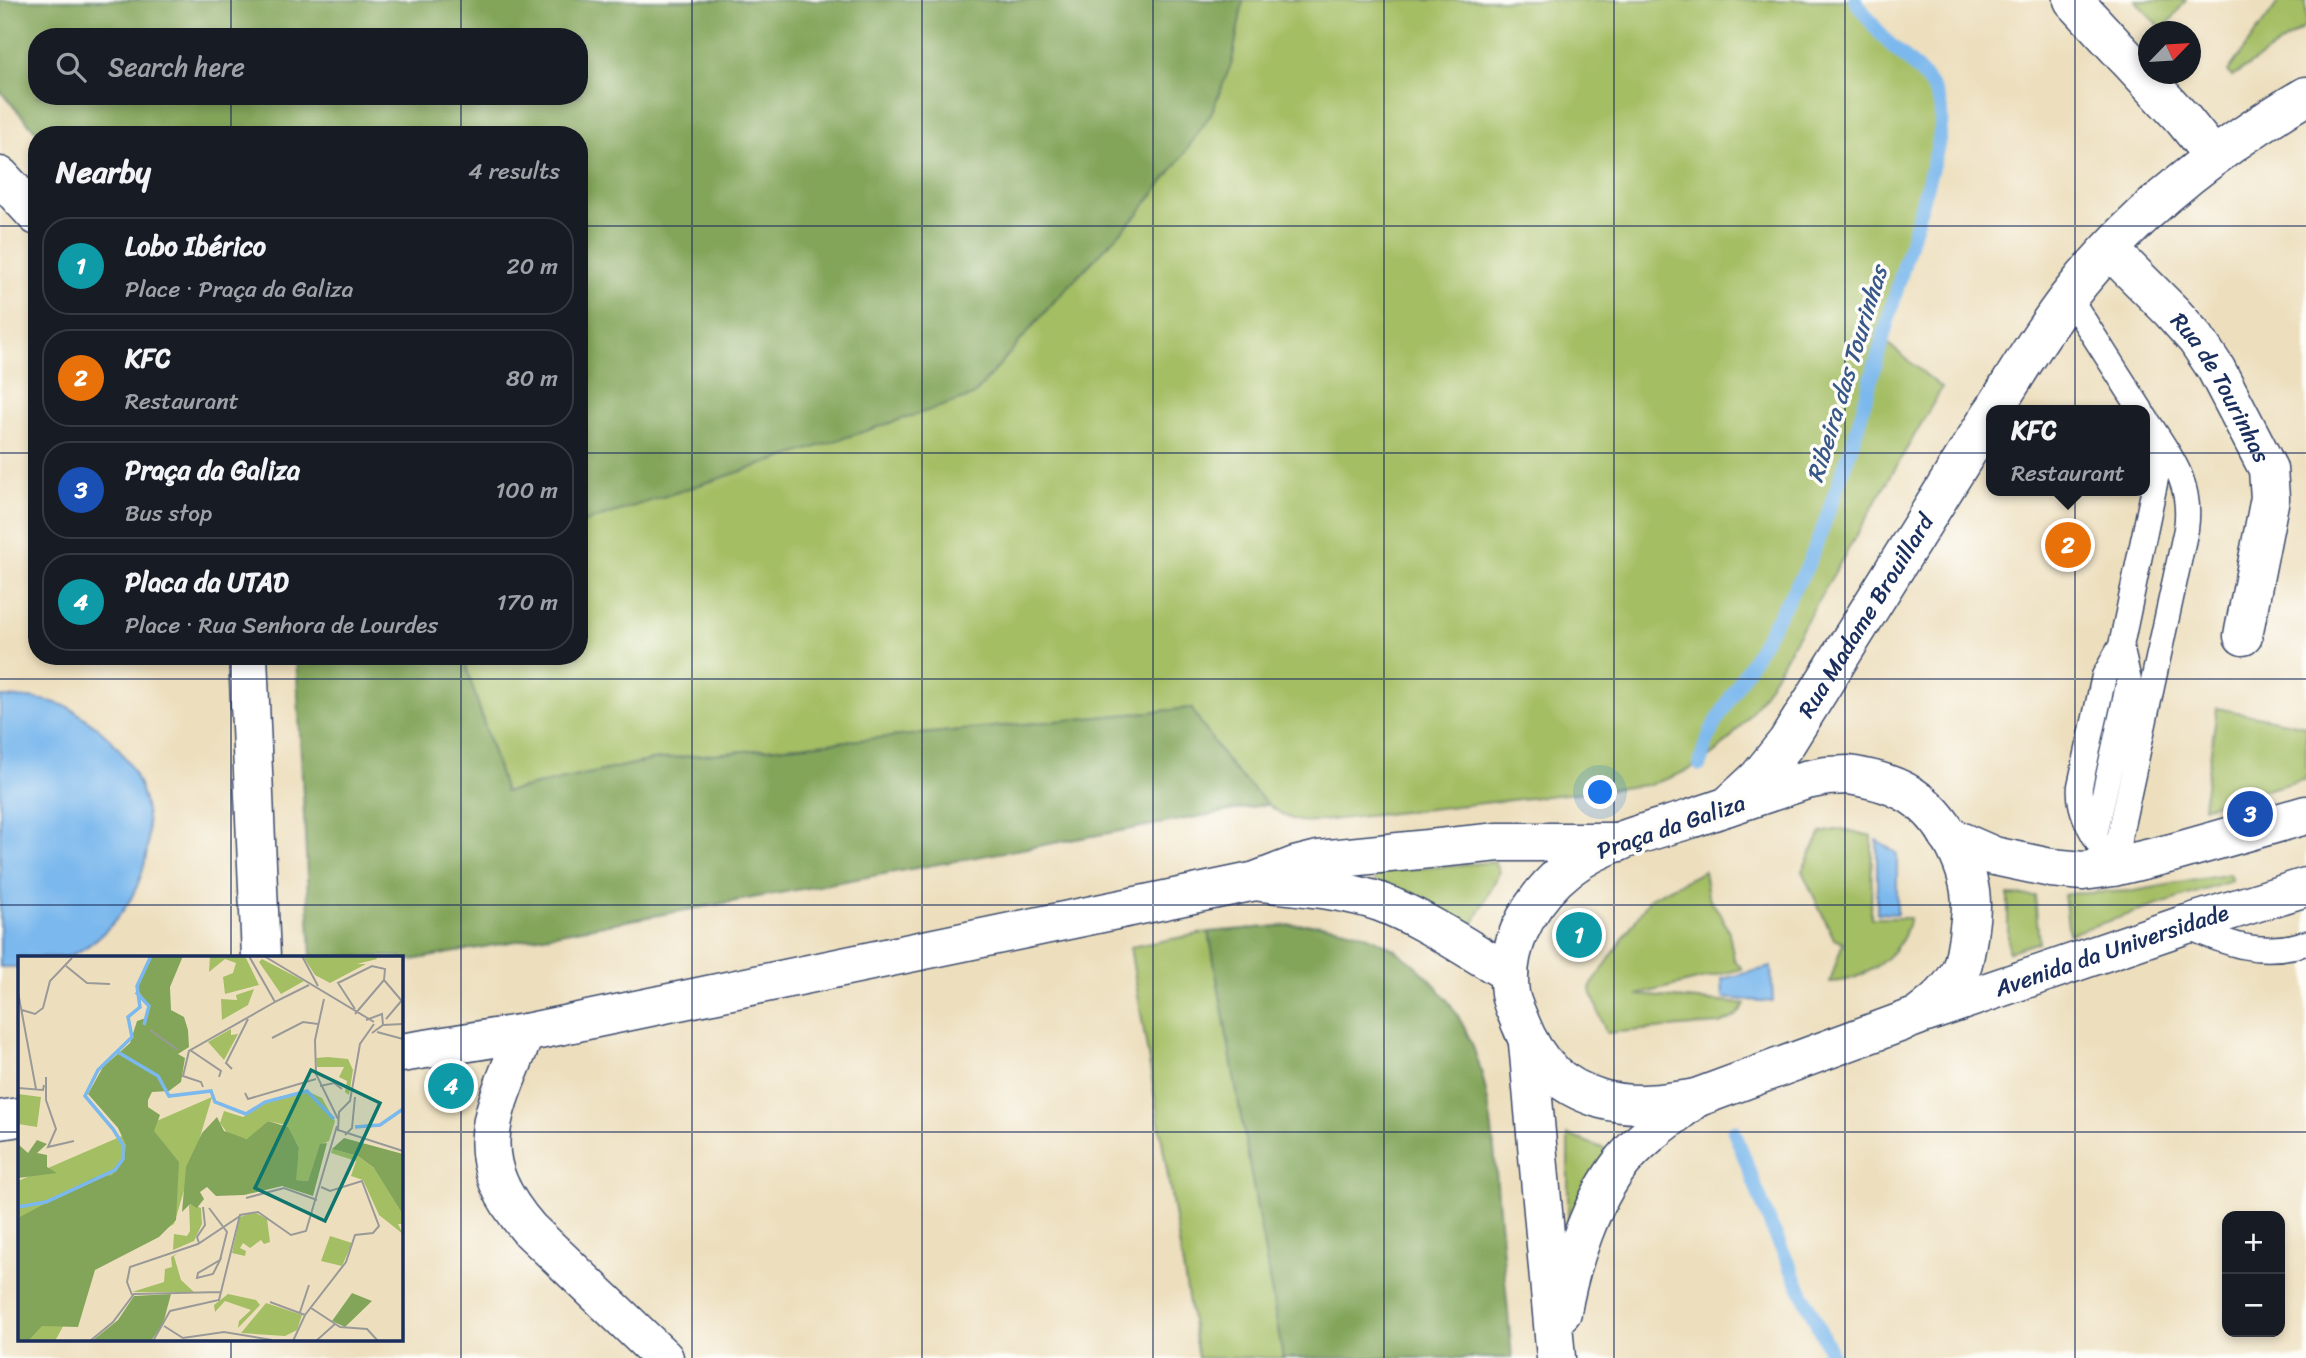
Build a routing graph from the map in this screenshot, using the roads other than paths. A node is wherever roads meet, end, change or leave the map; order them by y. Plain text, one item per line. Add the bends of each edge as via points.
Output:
1 (2073, 0) edge
2 (2306, 96) edge
3 (2213, 156) junction
4 (0, 176) edge
5 (28, 206) edge
6 (2110, 250) junction
7 (2068, 297) junction
8 (1996, 405) edge
9 (2138, 405) edge
10 (1986, 422) edge
11 (2150, 425) edge
12 (2163, 445) junction
13 (2243, 636) dead end
14 (247, 665) edge
15 (1728, 807) junction
16 (2306, 815) edge
17 (1948, 836) junction
18 (1619, 842) junction
19 (2104, 851) junction
20 (1256, 881) junction
21 (2306, 887) edge
22 (2184, 925) junction
23 (2306, 943) edge
24 (261, 956) edge
25 (1509, 973) junction
26 (1918, 1016) junction
27 (526, 1032) junction
28 (1528, 1043) junction
29 (402, 1053) edge
30 (1696, 1098) junction
31 (18, 1117) edge
32 (0, 1120) edge
33 (1556, 1355) edge
34 (664, 1358) edge

1 - 3 main road
2 - 3 main road, Rua Madame Brouillard
3 - 6 main road, Rua Madame Brouillard
4 - 5 main road
6 - 7 main road, Rua Madame Brouillard
6 - 13 main road, Rua de Tourinhas via 2196,339 2268,469 2270,498
7 - 8 main road, Rua Madame Brouillard
7 - 9 lane
10 - 15 main road, Rua Madame Brouillard via 1787,742
11 - 12 lane
12 - 19 lane via 2182,478 2188,518
12 - 19 lane via 2120,646 2104,676 2081,779 2081,807
14 - 24 main road
15 - 17 main road, Praça da Galiza via 1806,780 1849,775 1909,794
15 - 18 main road, Praça da Galiza
16 - 19 main road via 2172,853
17 - 19 main road via 1994,856 2052,868 2083,870
17 - 26 main road, Praça da Galiza via 1968,881 1971,904 1966,949 1952,984
18 - 20 main road via 1499,842 1330,859
18 - 25 main road, Praça da Galiza via 1579,861 1542,894 1528,912 1515,943
20 - 25 main road via 1380,902
20 - 27 main road
21 - 22 main road, Avenida da Universidade
22 - 23 lane via 2252,949
22 - 26 main road, Avenida da Universidade
25 - 28 main road, Praça da Galiza via 1510,995
26 - 30 main road, Praça da Galiza
27 - 29 main road
27 - 34 main road via 489,1133 499,1185 529,1229
28 - 30 main road, Praça da Galiza via 1553,1076 1602,1099 1661,1104
28 - 33 main road
30 - 33 main road via 1638,1145 1603,1193 1571,1274
31 - 32 main road

